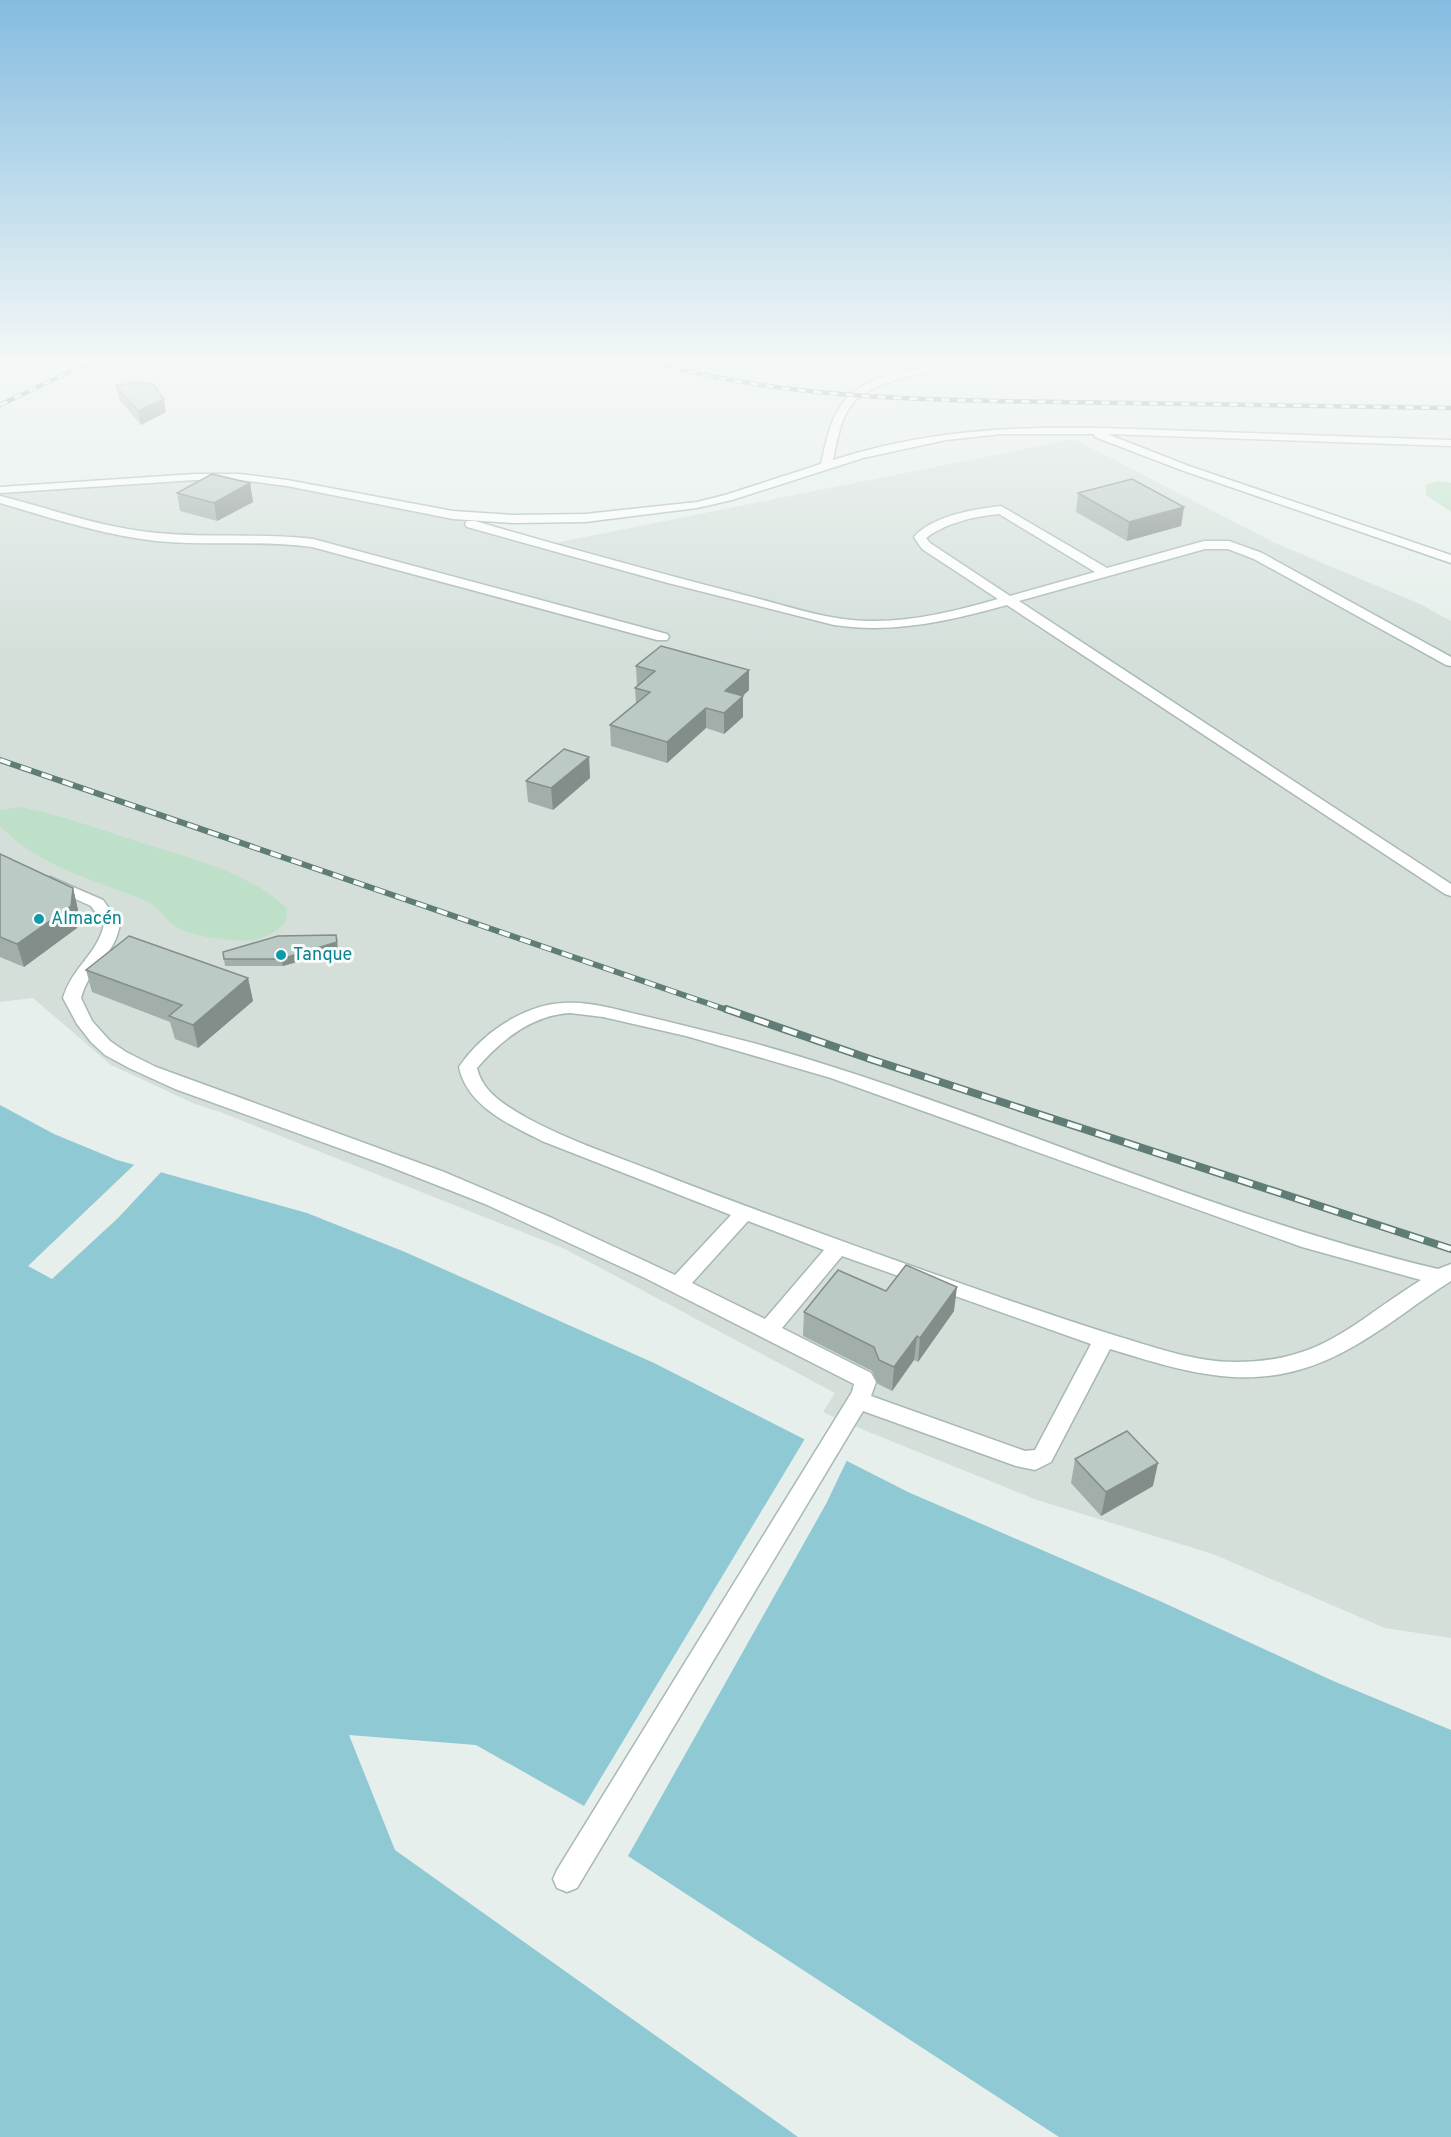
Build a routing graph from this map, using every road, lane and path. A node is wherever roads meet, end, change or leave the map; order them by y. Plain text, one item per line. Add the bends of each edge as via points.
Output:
1 (827, 459) edge
2 (849, 459) edge
3 (1161, 459) edge
4 (826, 465) junction
5 (0, 490) edge
6 (0, 500) edge
7 (419, 509) junction
8 (1451, 560) edge
9 (1106, 573) junction
10 (1009, 600) junction
11 (662, 637) dead end
12 (1451, 662) edge
13 (34, 874) edge
14 (1451, 891) edge
15 (744, 1213) junction
16 (838, 1247) junction
17 (1446, 1274) edge
18 (678, 1285) junction
19 (768, 1330) junction
20 (1104, 1340) junction
21 (857, 1400) junction
22 (567, 1879) dead end

1 - 4 street
2 - 4 street
3 - 8 street
4 - 7 street via 728,498 638,514 513,519
5 - 7 street via 240,477
6 - 11 street via 123,533 313,543
7 - 10 street via 670,580 847,623 915,622
9 - 10 street
9 - 10 street via 1001,510 940,526 920,537 926,546
9 - 12 street via 1204,545 1239,547
10 - 14 street
13 - 18 street via 97,903 112,924 105,948 80,976 72,998 94,1036 119,1055 148,1071 521,1211
15 - 16 street
15 - 17 street via 556,1140 502,1112 480,1092 468,1067 517,1023 551,1009 645,1021 837,1074 1309,1242 1377,1263
15 - 18 street
16 - 19 street
16 - 20 street
17 - 20 street via 1349,1342 1287,1367 1202,1367
18 - 19 street
19 - 21 street via 863,1378 866,1386
20 - 21 street via 1043,1456 1035,1461
21 - 22 street

